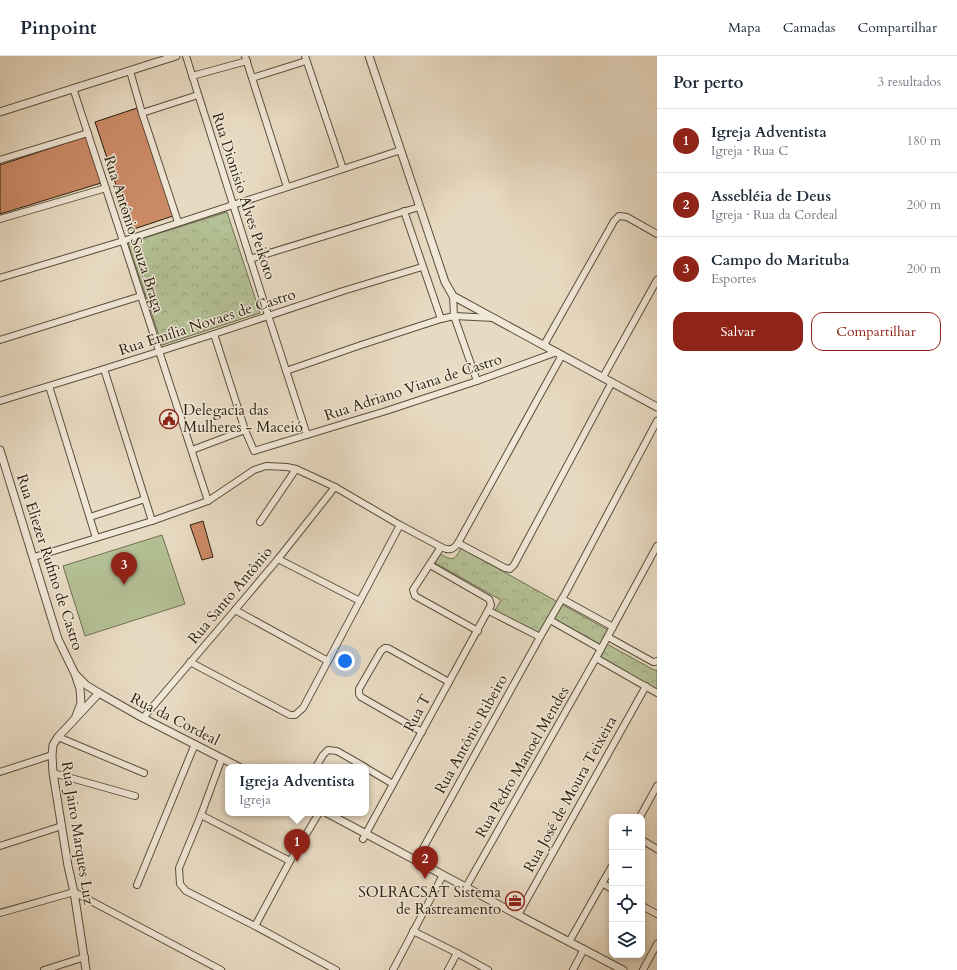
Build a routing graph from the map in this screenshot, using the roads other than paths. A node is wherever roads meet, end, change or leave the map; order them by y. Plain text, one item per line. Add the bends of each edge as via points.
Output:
1 (176, 56) edge
2 (186, 56) edge
3 (369, 56) edge
4 (246, 58) edge
5 (305, 58) edge
6 (130, 71) junction
7 (192, 76) junction
8 (252, 78) junction
9 (73, 88) junction
10 (198, 95) junction
11 (0, 112) edge
12 (142, 113) junction
13 (88, 133) junction
14 (401, 150) junction
15 (0, 160) edge
16 (343, 169) junction
17 (287, 187) junction
18 (106, 188) junction
19 (233, 204) junction
20 (419, 206) junction
21 (404, 211) junction
22 (0, 219) edge
23 (178, 222) junction
24 (657, 234) edge
25 (123, 241) junction
26 (250, 259) junction
27 (422, 267) junction
28 (0, 278) edge
29 (657, 280) edge
30 (141, 296) junction
31 (453, 296) junction
32 (268, 315) junction
33 (454, 316) junction
34 (494, 318) junction
35 (441, 319) junction
36 (214, 334) junction
37 (0, 340) edge
38 (544, 345) junction
39 (159, 351) junction
40 (560, 354) junction
41 (104, 369) junction
42 (286, 371) junction
43 (603, 377) junction
44 (477, 381) junction
45 (612, 382) junction
46 (49, 386) junction
47 (0, 400) edge
48 (657, 407) edge
49 (657, 421) edge
50 (245, 430) junction
51 (307, 435) junction
52 (0, 450) edge
53 (192, 450) junction
54 (296, 469) junction
55 (335, 487) junction
56 (145, 499) junction
57 (208, 501) junction
58 (90, 517) junction
59 (152, 521) junction
60 (260, 522) dead end
61 (400, 525) junction
62 (96, 538) junction
63 (458, 542) junction
64 (657, 546) edge
65 (441, 547) junction
66 (34, 557) junction
67 (278, 558) junction
68 (430, 565) junction
69 (562, 599) junction
70 (360, 602) junction
71 (490, 608) junction
72 (236, 610) junction
73 (550, 620) junction
74 (613, 627) junction
75 (478, 631) junction
76 (540, 637) junction
77 (608, 637) junction
78 (601, 649) junction
79 (596, 658) junction
80 (328, 661) junction
81 (657, 661) edge
82 (190, 662) junction
83 (75, 674) junction
84 (449, 682) junction
85 (646, 686) junction
86 (657, 693) edge
87 (99, 694) junction
88 (143, 718) junction
89 (74, 720) junction
90 (422, 732) junction
91 (58, 737) junction
92 (195, 744) junction
93 (52, 755) junction
94 (222, 758) junction
95 (233, 764) edge
96 (318, 764) edge
97 (360, 764) edge
98 (369, 769) edge
99 (0, 772) edge
100 (54, 773) junction
101 (144, 773) dead end
102 (393, 784) junction
103 (657, 786) edge
104 (135, 796) dead end
105 (642, 814) edge
106 (200, 815) junction
107 (317, 816) edge
108 (332, 816) edge
109 (62, 826) junction
110 (364, 836) junction
111 (645, 842) edge
112 (0, 846) edge
113 (657, 848) edge
114 (290, 861) junction
115 (416, 861) junction
116 (609, 871) edge
117 (442, 875) junction
118 (602, 883) junction
119 (137, 885) dead end
120 (466, 887) junction
121 (609, 887) edge
122 (74, 892) junction
123 (645, 908) edge
124 (0, 913) edge
125 (657, 914) edge
126 (518, 915) junction
127 (255, 926) junction
128 (413, 931) junction
129 (570, 942) junction
130 (657, 944) edge
131 (584, 950) junction
132 (457, 953) junction
133 (84, 957) junction
134 (88, 969) edge
135 (44, 970) edge
136 (221, 970) edge
137 (336, 970) edge
138 (393, 970) edge
139 (448, 970) edge
140 (488, 970) edge
141 (573, 970) edge
142 (623, 970) edge
143 (643, 970) edge

1 - 6 street
2 - 7 street, Rua Dionisio Alves Peikoto
3 - 14 street
4 - 7 street
4 - 8 street
5 - 8 street
5 - 16 street
6 - 9 street
6 - 12 street
7 - 10 street, Rua Dionisio Alves Peikoto
8 - 17 street
9 - 11 street
9 - 13 street, Rua Antônio Souza Braga
10 - 12 street
10 - 19 street, Rua Dionisio Alves Peikoto
12 - 23 street
13 - 15 street
13 - 18 street, Rua Antônio Souza Braga
14 - 16 street
14 - 20 street
16 - 17 street
17 - 19 street
18 - 22 street
18 - 25 street, Rua Antônio Souza Braga
19 - 23 street
19 - 26 street, Rua Dionisio Alves Peikoto
20 - 21 street
20 - 31 street via 445,282
21 - 26 street
21 - 27 street
23 - 25 street
24 - 38 street via 627,217 619,216
25 - 28 street
25 - 30 street, Rua Antônio Souza Braga
26 - 32 street, Rua Dionisio Alves Peikoto
27 - 32 street, Rua Emília Novaes de Castro
27 - 35 street
29 - 43 street
30 - 37 street
30 - 39 street, Rua Antônio Souza Braga
31 - 33 street
31 - 34 street
32 - 36 street, Rua Emília Novaes de Castro
32 - 42 street, Rua Dionisio Alves Peikoto
33 - 34 street
33 - 35 street
33 - 44 street
34 - 38 street
35 - 42 street
36 - 39 street, Rua Emília Novaes de Castro
36 - 50 street
38 - 40 street
39 - 41 street, Rua Emília Novaes de Castro
39 - 53 street, Rua Antônio Souza Braga
40 - 43 street
40 - 44 street, Rua Adriano Viana de Castro
40 - 63 street
41 - 46 street, Rua Emília Novaes de Castro
41 - 56 street
42 - 51 street, Rua Dionisio Alves Peikoto
43 - 45 street
44 - 51 street, Rua Adriano Viana de Castro
45 - 48 street
45 - 63 street via 514,565 510,569 505,568
46 - 47 street, Rua Emília Novaes de Castro
46 - 58 street
49 - 69 street, Rua Antônio Ribeiro
50 - 51 street, Rua Adriano Viana de Castro via 254,451
50 - 53 street
52 - 66 street, Rua Eliezer Rufino de Castro
53 - 57 street, Rua Antônio Souza Braga
54 - 55 street
54 - 57 street via 266,466 254,470
54 - 60 street
55 - 61 street
55 - 67 street, Rua Santo Antônio
56 - 58 street
56 - 59 street
57 - 59 street
58 - 62 street
59 - 62 street
61 - 65 street
61 - 70 street
62 - 66 street
63 - 65 street via 452,549
64 - 74 street, Rua Pedro Manoel Mendes
65 - 68 street
66 - 83 street, Rua Eliezer Rufino de Castro via 58,639
67 - 70 street
67 - 72 street, Rua Santo Antônio
68 - 71 street via 489,599
68 - 75 street via 414,590 415,596
69 - 73 street, Rua Antônio Ribeiro
69 - 74 street
70 - 80 street
71 - 75 street, Rua T
71 - 76 street
72 - 80 street
72 - 82 street, Rua Santo Antônio
73 - 76 street, Rua Antônio Ribeiro
73 - 78 street
74 - 77 street, Rua Pedro Manoel Mendes
75 - 84 street, Rua T
76 - 115 street, Rua Antônio Ribeiro
77 - 78 street, Rua Pedro Manoel Mendes
77 - 81 street via 652,662
78 - 79 street, Rua Pedro Manoel Mendes
79 - 85 street
79 - 120 street, Rua Pedro Manoel Mendes
80 - 82 street via 303,708 295,715 290,715
82 - 88 street, Rua Santo Antônio
83 - 87 street, Rua Eliezer Rufino de Castro
83 - 89 street via 81,703
84 - 90 street, Rua T
84 - 90 street via 384,648 359,689 361,697
85 - 86 street
85 - 126 street, Rua José de Moura Teixeira
87 - 88 street, Rua da Cordeal
87 - 89 street, Rua Jairo Marques Luz
88 - 92 street, Rua da Cordeal
89 - 91 street, Rua Jairo Marques Luz
90 - 102 street, Rua T
91 - 93 street, Rua Jairo Marques Luz via 53,745
91 - 101 street
92 - 94 street, Rua da Cordeal
92 - 119 street
93 - 99 street
93 - 100 street, Rua Jairo Marques Luz
94 - 95 street, Rua da Cordeal
94 - 106 street
96 - 97 street via 328,750 337,751
98 - 102 street
100 - 104 street
100 - 109 street, Rua Jairo Marques Luz
102 - 110 street, Rua T
103 - 105 street
106 - 114 street
106 - 127 street via 179,868 180,884 186,891
107 - 114 street
108 - 110 street
109 - 112 street
109 - 122 street, Rua Jairo Marques Luz
110 - 115 street
111 - 113 street
114 - 127 street
115 - 117 street
116 - 118 street
117 - 120 street
117 - 128 street
118 - 121 street
118 - 129 street
120 - 126 street
122 - 124 street
122 - 133 street, Rua Jairo Marques Luz
122 - 136 street
123 - 125 street
126 - 129 street
127 - 137 street
128 - 132 street
128 - 138 street
129 - 131 street
130 - 143 street
131 - 141 street
131 - 142 street
132 - 139 street
132 - 140 street
133 - 134 street, Rua Jairo Marques Luz
133 - 135 street

